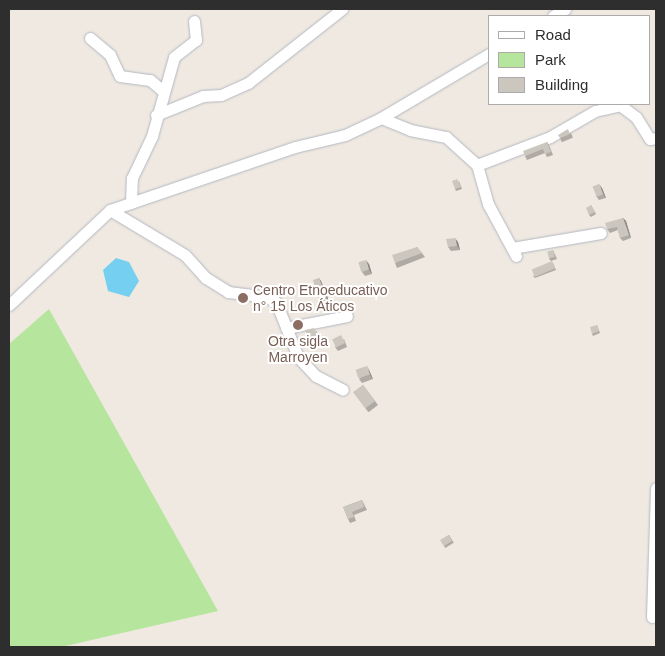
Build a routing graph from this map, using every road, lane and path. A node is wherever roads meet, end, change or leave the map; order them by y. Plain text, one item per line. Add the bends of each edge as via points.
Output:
1 (342, 9) edge
2 (565, 9) edge
3 (554, 15) edge
4 (194, 21) dead end
5 (90, 38) dead end
6 (488, 55) edge
7 (163, 91) junction
8 (156, 115) junction
9 (380, 118) junction
10 (656, 138) edge
11 (476, 165) junction
12 (130, 203) junction
13 (110, 210) junction
14 (602, 233) dead end
15 (9, 305) edge
16 (347, 316) dead end
17 (286, 328) junction
18 (343, 390) dead end
19 (656, 488) edge
20 (652, 616) dead end

1 - 8 street via 248,83 222,95 203,96
2 - 3 street
4 - 7 street via 196,40 174,56
5 - 7 street via 110,55 120,76 150,80
6 - 9 street
7 - 8 street
8 - 12 street via 152,136 132,178
9 - 11 street via 410,130 446,137
9 - 12 street via 344,135 296,147
10 - 11 street via 650,139 636,117 620,105 595,111 550,137
11 - 14 street via 488,204 514,252
12 - 13 street
13 - 15 street
13 - 17 street via 185,255 206,278 228,292 267,297 276,302
16 - 17 street
17 - 18 street via 298,357 316,376
19 - 20 street

